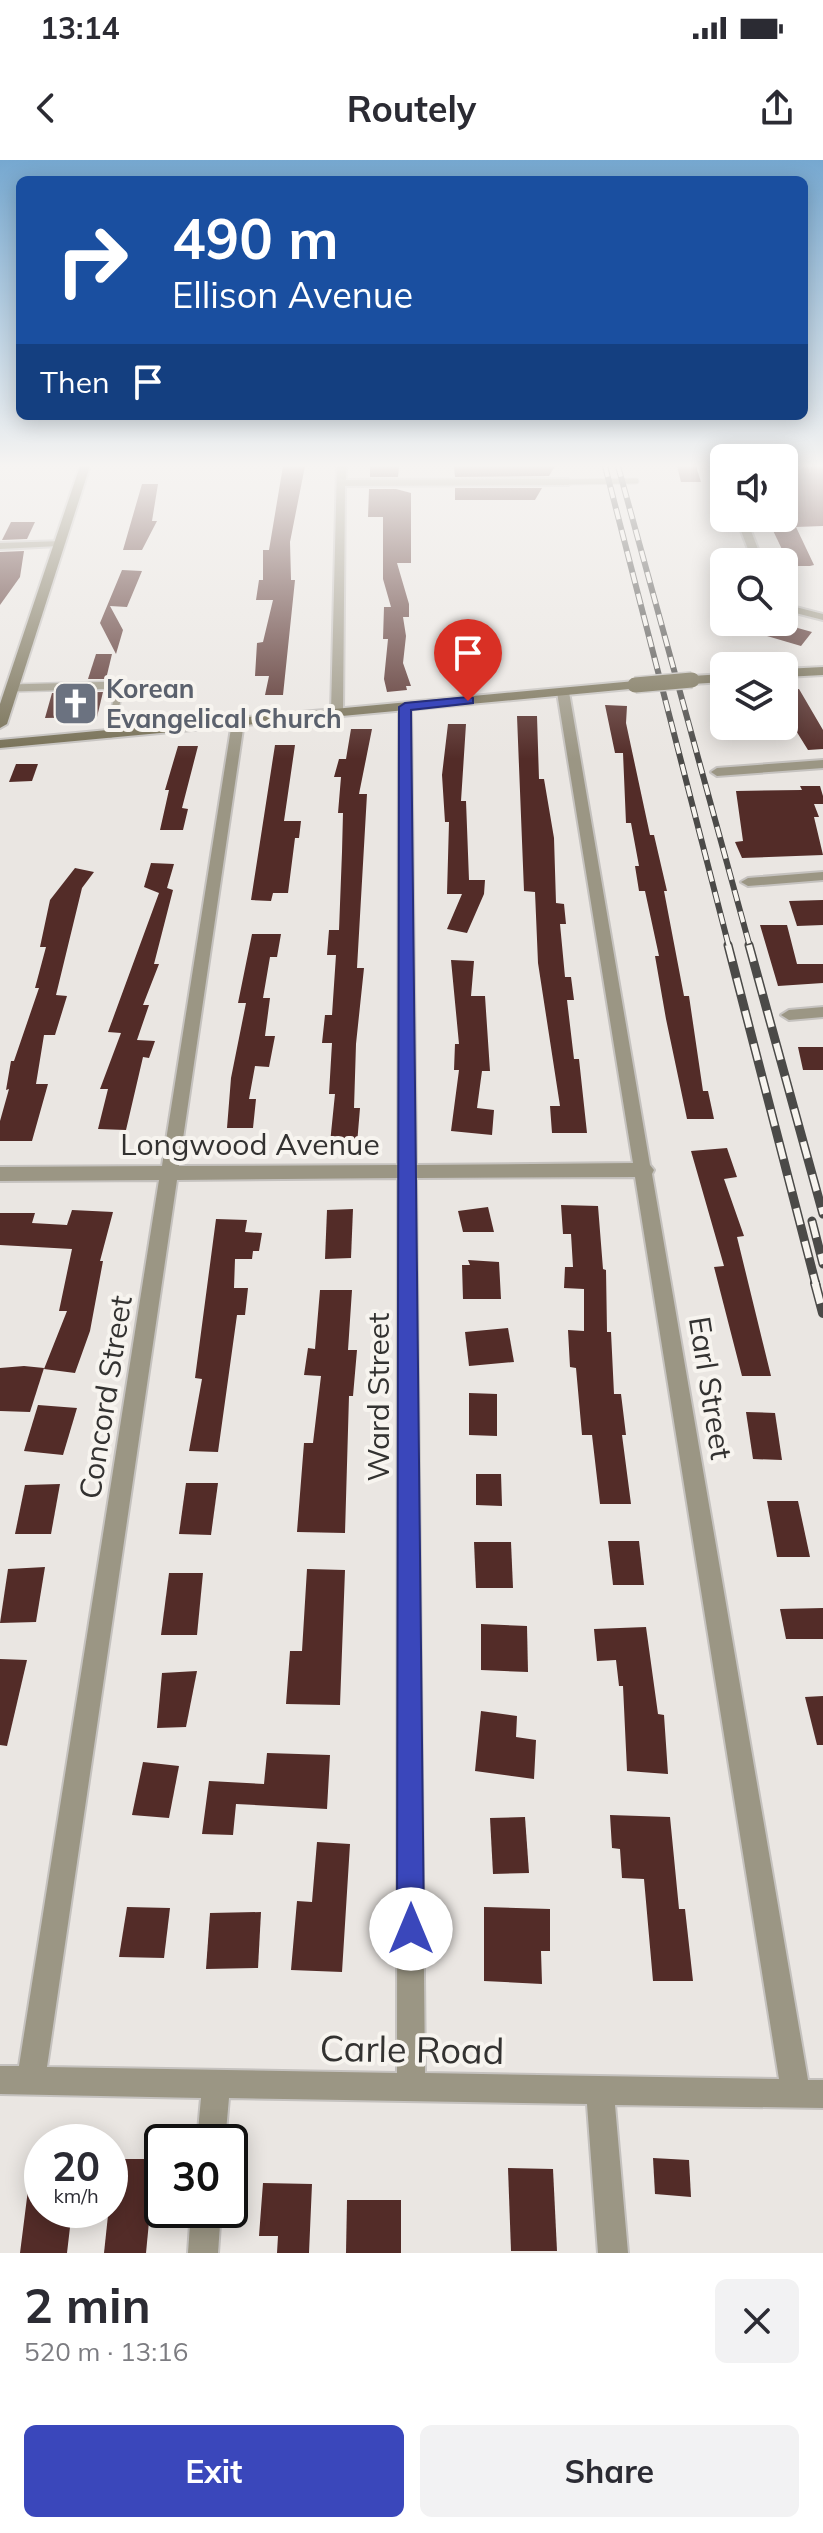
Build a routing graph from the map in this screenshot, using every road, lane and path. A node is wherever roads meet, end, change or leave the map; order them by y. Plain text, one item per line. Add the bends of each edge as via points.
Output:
1 (52, 564) edge
2 (340, 564) edge
3 (798, 611) edge
4 (823, 617) edge
5 (823, 671) edge
6 (798, 672) edge
7 (710, 679) edge
8 (11, 688) junction
9 (563, 692) junction
10 (405, 707) junction
11 (337, 713) junction
12 (238, 722) junction
13 (0, 724) edge
14 (110, 734) junction
15 (0, 744) edge
16 (823, 764) edge
17 (717, 772) dead end
18 (823, 876) edge
19 (748, 882) dead end
20 (823, 1012) edge
21 (789, 1015) dead end
22 (645, 1170) junction
23 (407, 1172) junction
24 (170, 1173) junction
25 (0, 1174) edge
26 (0, 2080) edge
27 (31, 2081) junction
28 (216, 2083) junction
29 (411, 2087) junction
30 (600, 2091) junction
31 (810, 2094) edge
32 (213, 2124) edge
33 (205, 2228) edge
34 (203, 2253) edge
35 (613, 2253) edge

1 - 8 street
2 - 11 street
3 - 4 street
5 - 6 street
7 - 9 street, bridge
8 - 13 street
8 - 14 lane via 120,685
9 - 10 street
9 - 22 street, Earl Street
10 - 11 street
10 - 23 street, Ward Street
11 - 12 street
12 - 14 street
12 - 24 street, Concord Street
14 - 15 street
16 - 17 street
18 - 19 street
20 - 21 street
22 - 23 street, Longwood Avenue
22 - 31 street, Earl Street
23 - 24 street, Longwood Avenue
23 - 29 street, Ward Street
24 - 25 street, Longwood Avenue
24 - 27 street, Concord Street
26 - 27 street, Carle Road
27 - 28 street, Carle Road
28 - 29 street, Carle Road
28 - 32 street
29 - 30 street, Carle Road
30 - 31 street, Carle Road
30 - 35 street
33 - 34 street

